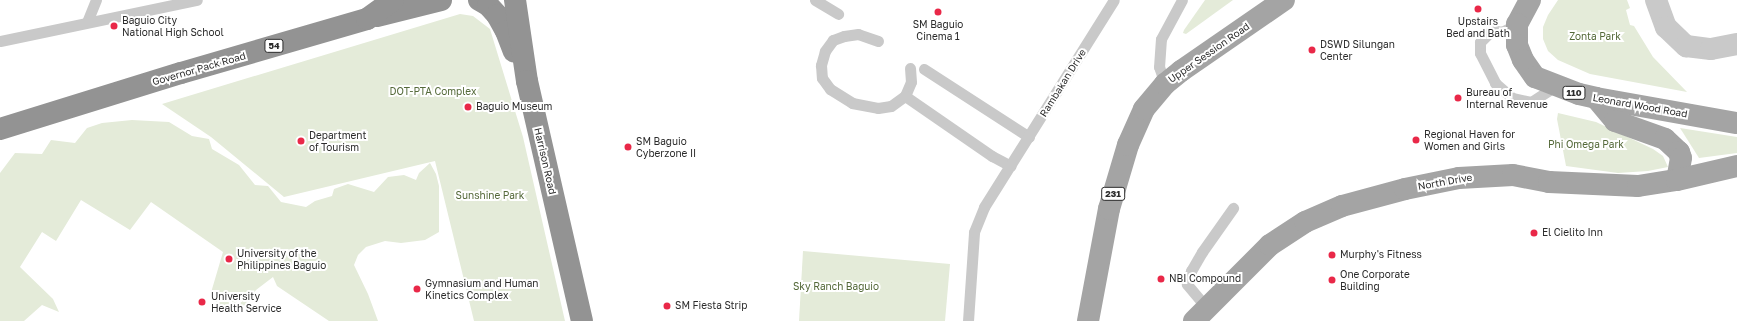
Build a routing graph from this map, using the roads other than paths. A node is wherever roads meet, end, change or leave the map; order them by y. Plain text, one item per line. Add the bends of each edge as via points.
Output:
1 (96, 0) edge
2 (394, 0) edge
3 (441, 0) edge
4 (480, 0) edge
5 (515, 0) edge
6 (526, 0) edge
7 (815, 0) edge
8 (1114, 0) edge
9 (1182, 0) edge
10 (1284, 0) edge
11 (1530, 0) edge
12 (1656, 0) edge
13 (191, 1) edge
14 (838, 14) dead end
15 (366, 19) junction
16 (87, 22) junction
17 (1517, 24) junction
18 (0, 40) edge
19 (878, 41) dead end
20 (1737, 44) edge
21 (910, 68) dead end
22 (924, 69) dead end
23 (528, 81) junction
24 (1165, 84) junction
25 (1557, 85) junction
26 (905, 96) junction
27 (1596, 98) junction
28 (1737, 123) edge
29 (538, 128) junction
30 (5, 129) edge
31 (1030, 137) junction
32 (1011, 166) junction
33 (1737, 166) edge
34 (1677, 180) junction
35 (1233, 208) dead end
36 (1200, 314) edge
37 (582, 321) edge
38 (968, 321) edge
39 (1088, 321) edge

1 - 16 lane
2 - 15 highway, Governor Pack Road / 54
3 - 15 highway
4 - 29 highway via 494,10 504,25
5 - 23 highway, Harrison Road
6 - 23 highway
7 - 14 lane
8 - 31 lane, Rambakan Drive
9 - 24 lane via 1161,39 1160,66
10 - 24 main road, Upper Session Road / 231
11 - 17 main road, Leonard Wood Road / 110
12 - 20 street via 1666,27 1686,46 1711,49
13 - 16 lane
15 - 30 highway, Governor Pack Road / 54
16 - 18 lane
17 - 25 main road, Leonard Wood Road / 110 via 1517,45 1523,60 1535,77
17 - 25 lane via 1502,32 1492,30 1480,42 1480,52 1494,83 1512,98 1530,102
19 - 26 lane via 858,34 833,40 825,51 821,64 822,78 840,97 865,106 891,106
21 - 26 lane via 911,82
22 - 31 lane
23 - 29 highway, Harrison Road
24 - 39 main road, Upper Session Road / 231 via 1144,109 1128,145 1109,209
25 - 27 main road, Leonard Wood Road / 110
26 - 32 lane via 992,156
27 - 28 main road, Leonard Wood Road / 110
27 - 34 main road via 1614,121 1665,139 1679,152 1681,158
29 - 37 highway, Harrison Road
31 - 32 lane, Rambakan Drive
32 - 38 lane, Rambakan Drive via 984,207 974,232
33 - 34 main road, North Drive
34 - 36 main road, North Drive via 1617,187 1549,182 1513,175 1474,176 1442,180 1342,206 1305,222 1270,245
35 - 36 lane via 1191,271 1187,284

